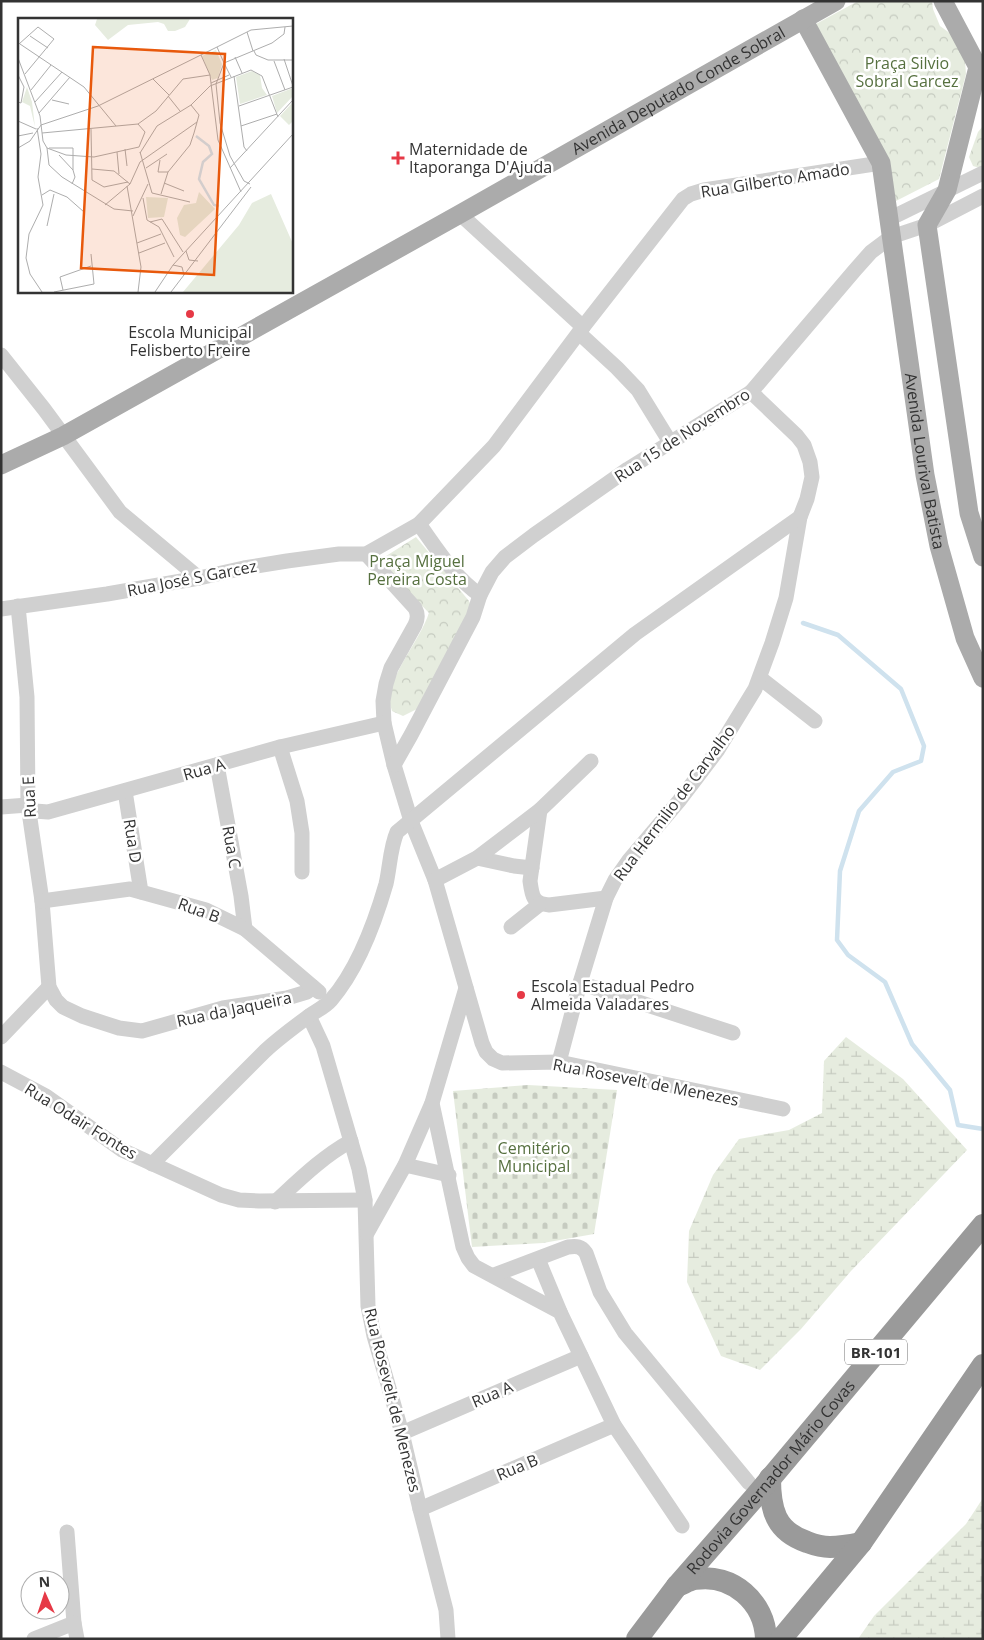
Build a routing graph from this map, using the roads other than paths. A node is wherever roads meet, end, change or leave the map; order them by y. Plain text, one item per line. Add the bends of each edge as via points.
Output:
1 (836, 1) edge
2 (943, 1) edge
3 (803, 19) junction
4 (981, 69) edge
5 (880, 163) junction
6 (983, 173) edge
7 (947, 190) junction
8 (983, 196) edge
9 (460, 214) junction
10 (927, 225) junction
11 (890, 228) junction
12 (581, 330) junction
13 (1, 355) edge
14 (751, 392) junction
15 (63, 436) junction
16 (670, 442) junction
17 (1, 465) edge
18 (800, 517) junction
19 (419, 524) junction
20 (366, 554) junction
21 (983, 557) edge
22 (200, 578) junction
23 (480, 594) junction
24 (18, 606) junction
25 (1, 609) edge
26 (760, 678) junction
27 (983, 678) edge
28 (814, 721) dead end
29 (384, 723) junction
30 (280, 747) junction
31 (592, 761) dead end
32 (394, 764) junction
33 (217, 765) junction
34 (125, 791) junction
35 (28, 804) junction
36 (1, 807) edge
37 (540, 810) junction
38 (411, 821) junction
39 (477, 858) junction
40 (532, 868) junction
41 (302, 872) dead end
42 (435, 880) junction
43 (141, 892) junction
44 (606, 898) junction
45 (42, 901) junction
46 (540, 904) junction
47 (511, 927) dead end
48 (245, 929) junction
49 (580, 983) junction
50 (49, 987) junction
51 (313, 987) junction
52 (467, 987) junction
53 (330, 1002) junction
54 (309, 1016) junction
55 (733, 1033) dead end
56 (1, 1037) edge
57 (559, 1062) junction
58 (1, 1072) edge
59 (432, 1103) junction
60 (783, 1109) dead end
61 (351, 1141) junction
62 (152, 1164) junction
63 (405, 1165) junction
64 (449, 1174) junction
65 (365, 1200) junction
66 (275, 1202) junction
67 (983, 1225) edge
68 (367, 1233) junction
69 (538, 1259) junction
70 (494, 1275) junction
71 (560, 1312) junction
72 (581, 1356) junction
73 (983, 1365) edge
74 (614, 1425) junction
75 (402, 1433) junction
76 (759, 1480) junction
77 (420, 1509) junction
78 (682, 1526) dead end
79 (67, 1532) dead end
80 (861, 1543) junction
81 (677, 1586) junction
82 (74, 1623) junction
83 (34, 1639) edge
84 (77, 1639) edge
85 (448, 1639) edge
86 (637, 1639) edge
87 (766, 1639) edge
88 (781, 1639) edge

1 - 3 main road
2 - 4 main road
3 - 5 main road
3 - 9 main road, Avenida Deputado Conde Sobral
4 - 7 main road
5 - 11 main road
5 - 12 street, Rua Gilberto Amado via 691,194 683,199
6 - 7 street
7 - 10 main road
7 - 11 street
8 - 10 street
9 - 12 street
9 - 15 main road, Avenida Deputado Conde Sobral
10 - 11 street
10 - 21 main road, Avenida Lourival Batista via 969,513
11 - 14 street, Rua 15 de Novembro
11 - 27 main road, Avenida Lourival Batista via 925,475 939,546 965,638
12 - 16 street via 638,390
12 - 19 street, Rua Gilberto Amado via 494,446
13 - 15 street
14 - 16 street, Rua 15 de Novembro
14 - 18 street, Rua Hermilio de Carvalho via 804,445 812,476
15 - 17 main road, Avenida Deputado Conde Sobral
15 - 22 street via 120,512
16 - 23 street, Rua 15 de Novembro via 505,557
18 - 26 street, Rua Hermilio de Carvalho via 786,598
18 - 38 street via 635,634
19 - 20 street
19 - 23 street via 450,567
20 - 22 street, Rua José S Garcez via 296,560
20 - 29 street via 418,612 416,625 391,668 386,684
22 - 24 street, Rua José S Garcez
23 - 32 street via 473,617
24 - 25 street, Rua José S Garcez
24 - 35 street, Rua E via 26,697
26 - 28 street
26 - 44 street, Rua Hermilio de Carvalho via 716,751 629,860
29 - 30 street, Rua A
29 - 32 street
30 - 33 street, Rua A
30 - 41 street via 297,801 302,833
31 - 37 street
32 - 38 street, Rua Rosevelt de Menezes
33 - 34 street, Rua A
33 - 48 street, Rua C
34 - 35 street, Rua A via 48,812 35,811
34 - 43 street, Rua D
35 - 36 street
35 - 45 street, Rua E
37 - 39 street
37 - 40 street
38 - 42 street, Rua Rosevelt de Menezes
38 - 53 street via 397,832 386,883 372,924 358,957
39 - 40 street
39 - 42 street
40 - 46 street via 531,892
42 - 52 street, Rua Rosevelt de Menezes
43 - 45 street, Rua B via 130,889
43 - 48 street, Rua B via 206,910
44 - 46 street
44 - 49 street, Rua Hermilio de Carvalho
45 - 50 street, Rua E
46 - 47 street
48 - 51 street, Rua B
49 - 55 street
49 - 57 street, Rua Hermilio de Carvalho
50 - 51 street, Rua da Jaqueira via 63,1007 133,1031 223,1008 287,998
50 - 56 street
51 - 53 street, Rua B
52 - 57 street, Rua Rosevelt de Menezes via 482,1043 493,1059 502,1063
52 - 59 street
53 - 54 street
54 - 61 street, Rua Rosevelt de Menezes via 323,1046
54 - 62 street via 265,1051
57 - 60 street, Rua Rosevelt de Menezes
58 - 62 street, Rua Odair Fontes via 46,1096 122,1150
59 - 63 street
59 - 64 street
61 - 65 street, Rua Rosevelt de Menezes
61 - 66 street via 314,1166
62 - 66 street, Rua Odair Fontes via 221,1195 240,1200
63 - 64 street
63 - 68 street
64 - 70 street via 463,1248 474,1266
65 - 66 street, Rua Odair Fontes
65 - 68 street, Rua Rosevelt de Menezes
67 - 76 highway, Rodovia Governador Mário Covas / BR-101
68 - 75 street, Rua Rosevelt de Menezes via 368,1306
69 - 70 street
69 - 71 street
69 - 76 street via 568,1247 583,1248 600,1292 625,1333
70 - 71 street
71 - 72 street
72 - 74 street
72 - 75 street, Rua A
73 - 80 highway
74 - 77 street, Rua B
74 - 78 street
75 - 77 street, Rua Rosevelt de Menezes
76 - 80 highway via 770,1493 775,1515 794,1538 831,1547
76 - 81 highway, Rodovia Governador Mário Covas / BR-101 via 754,1498
77 - 85 street, Rua Rosevelt de Menezes via 446,1610
79 - 82 street
80 - 88 highway
81 - 86 highway, Rodovia Governador Mário Covas / BR-101
81 - 87 highway via 695,1579 714,1579 732,1584 748,1595 760,1610
82 - 83 street
82 - 84 street

